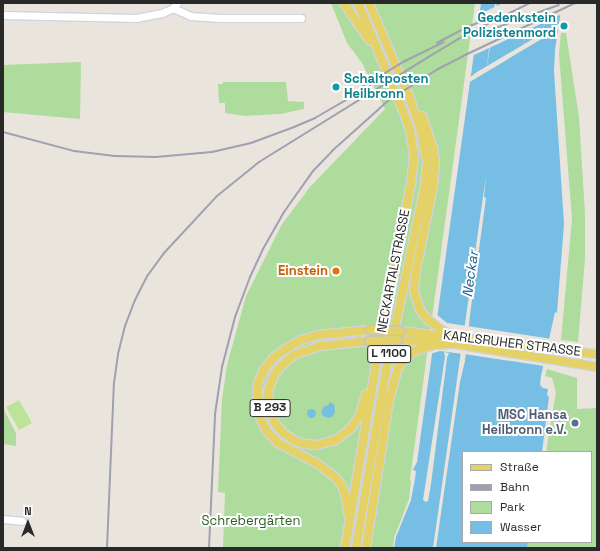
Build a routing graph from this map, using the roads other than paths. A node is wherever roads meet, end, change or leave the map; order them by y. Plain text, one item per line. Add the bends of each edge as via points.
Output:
1 (344, 3) edge
2 (358, 3) edge
3 (369, 3) edge
4 (175, 5) edge
5 (3, 16) edge
6 (301, 18) dead end
7 (382, 59) junction
8 (408, 94) junction
9 (426, 340) junction
10 (454, 340) junction
11 (597, 354) edge
12 (376, 365) junction
13 (597, 367) edge
14 (3, 519) edge
15 (22, 522) dead end
16 (348, 532) junction
17 (346, 548) edge
18 (356, 548) edge
19 (366, 548) edge

1 - 7 main road, B 293
2 - 7 main road, NECKARTALSTRASSE
3 - 8 main road, NECKARTALSTRASSE
4 - 5 street via 162,13 136,18
4 - 6 street via 191,16
7 - 12 main road, NECKARTALSTRASSE / B 293 via 410,130 414,156 406,212
8 - 10 main road, NECKARTALSTRASSE via 420,112 429,134 435,163 414,291 420,310 429,322
8 - 18 main road, NECKARTALSTRASSE / L 1100 via 425,148 425,185 386,370
9 - 10 main road
9 - 10 main road, KARLSRUHER STRASSE
9 - 12 main road, B 293, bridge via 369,341 320,346 294,355 274,375 268,391 270,412 275,423 283,433 305,444 327,444 336,440 350,429 359,417
9 - 16 main road, bridge via 400,331 370,330 318,335 301,340 273,358 258,383 258,413 272,437 286,448 326,470 342,486 348,509
9 - 19 main road via 402,362 395,375
10 - 11 main road, KARLSRUHER STRASSE
10 - 13 main road, KARLSRUHER STRASSE
12 - 16 main road, NECKARTALSTRASSE / L 1100
14 - 15 street
16 - 17 main road, NECKARTALSTRASSE / L 1100

